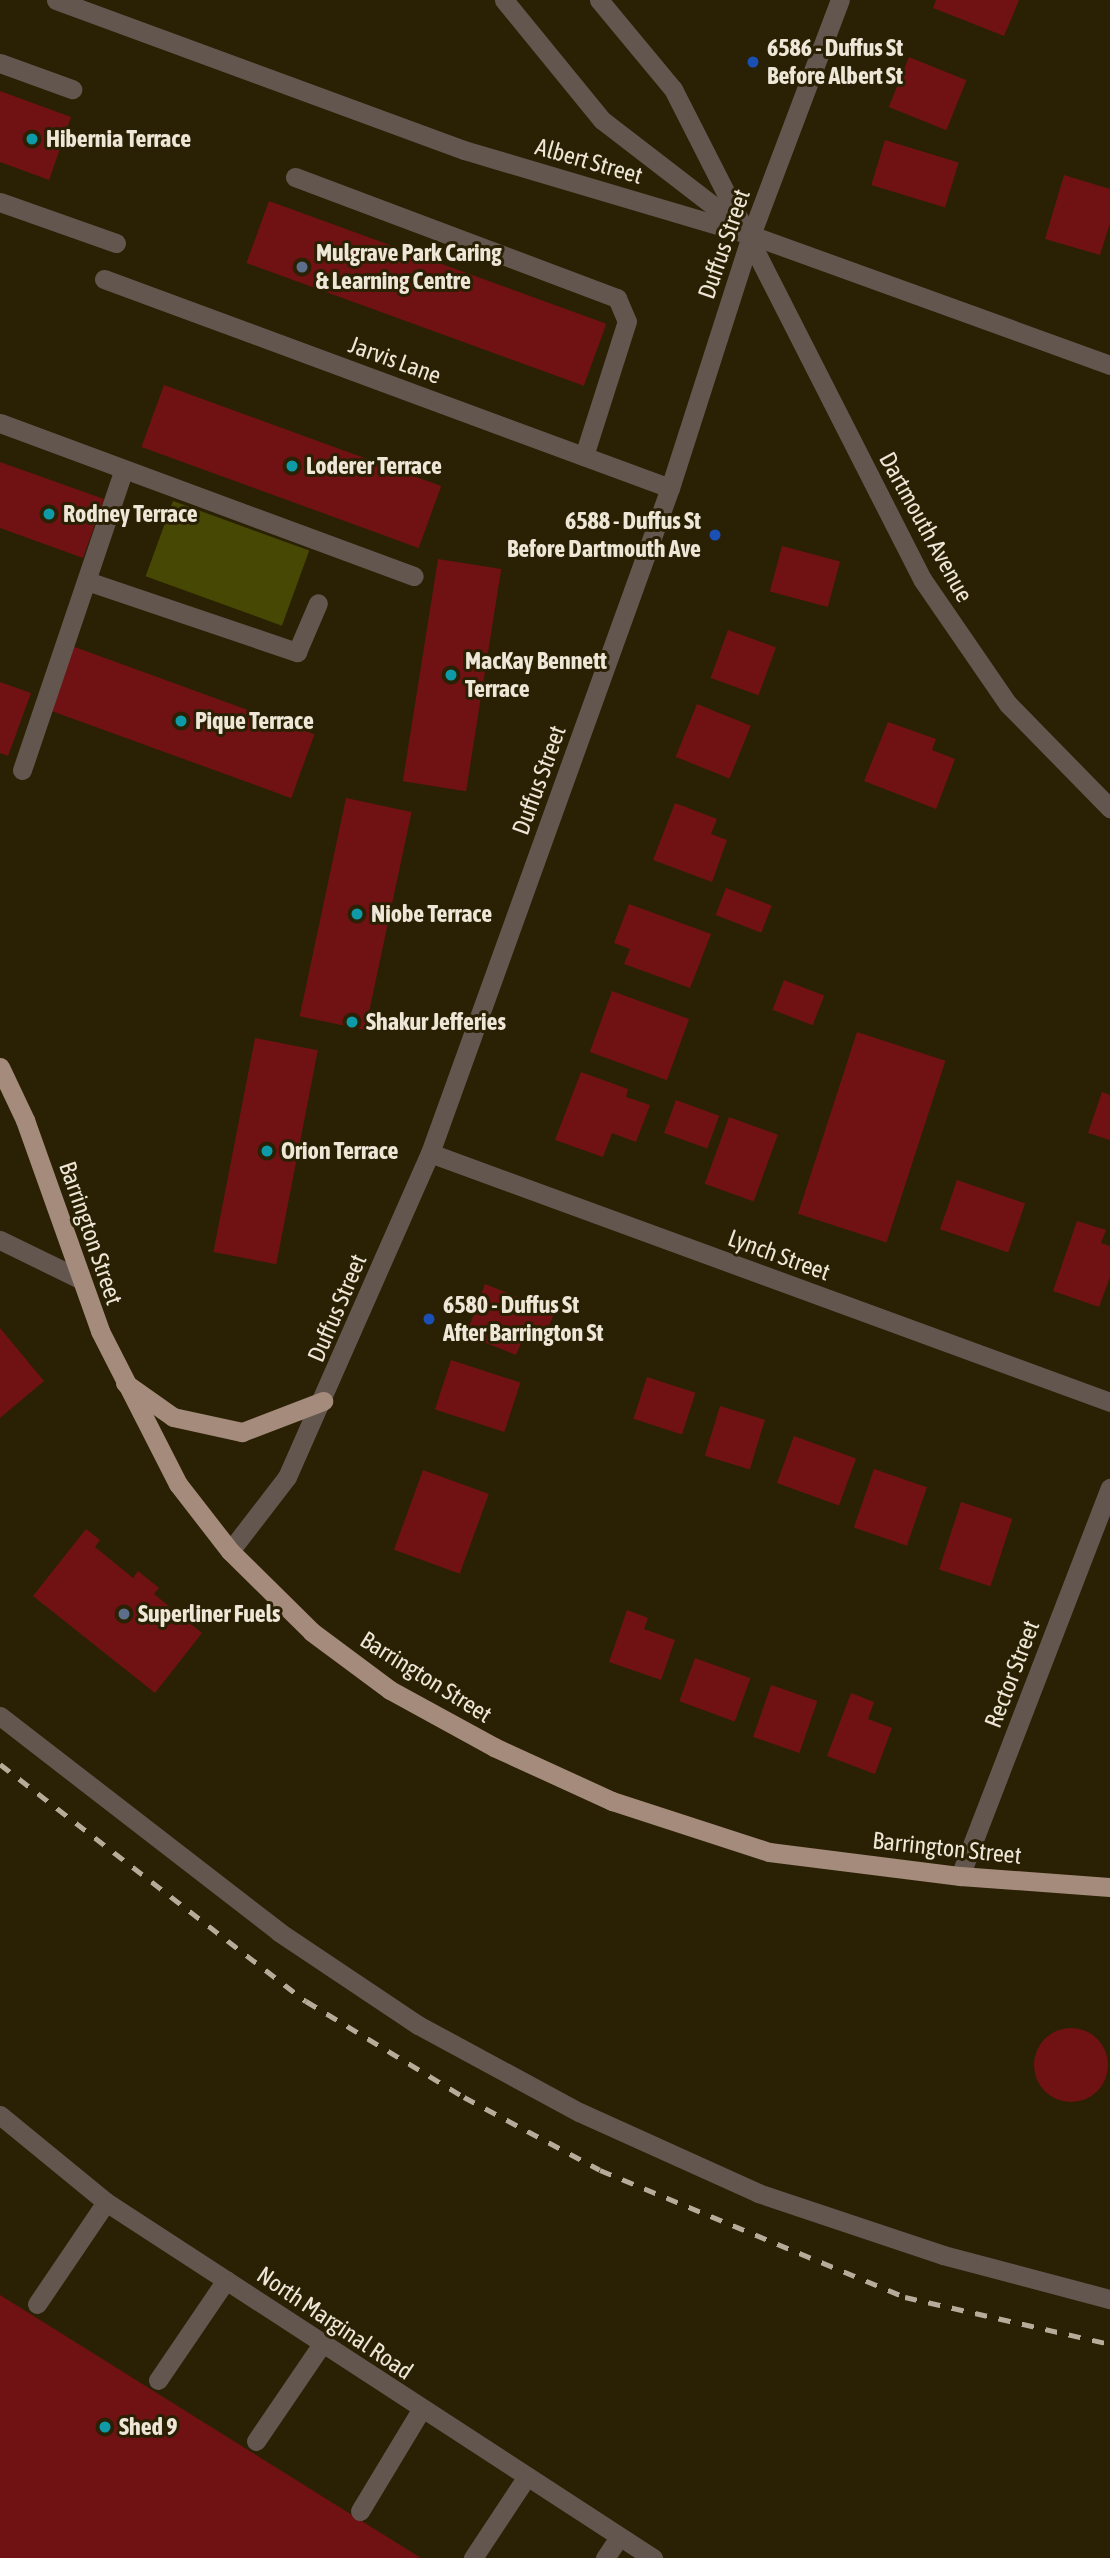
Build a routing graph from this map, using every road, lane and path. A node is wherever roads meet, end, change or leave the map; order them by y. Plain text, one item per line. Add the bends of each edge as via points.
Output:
1 (56, 0) edge
2 (504, 0) edge
3 (599, 0) edge
4 (840, 0) edge
5 (0, 63) edge
6 (72, 89) dead end
7 (295, 177) dead end
8 (0, 202) edge
9 (751, 235) junction
10 (116, 243) dead end
11 (104, 279) dead end
12 (1110, 365) edge
13 (0, 424) edge
14 (584, 456) junction
15 (123, 471) junction
16 (670, 488) junction
17 (414, 576) dead end
18 (87, 581) junction
19 (318, 603) dead end
20 (22, 770) dead end
21 (1110, 808) edge
22 (0, 1067) edge
23 (430, 1153) junction
24 (0, 1240) edge
25 (78, 1278) junction
26 (121, 1380) junction
27 (323, 1401) junction
28 (1110, 1402) edge
29 (1110, 1488) edge
30 (230, 1551) junction
31 (0, 1716) edge
32 (960, 1876) junction
33 (1110, 1887) edge
34 (0, 2115) edge
35 (106, 2202) junction
36 (226, 2280) junction
37 (1110, 2299) edge
38 (37, 2304) dead end
39 (322, 2344) junction
40 (158, 2380) dead end
41 (421, 2410) junction
42 (256, 2441) dead end
43 (527, 2476) junction
44 (360, 2511) dead end
45 (619, 2537) junction
46 (473, 2558) edge
47 (605, 2558) edge
48 (653, 2558) edge

1 - 9 street, Albert Street via 464,150
2 - 9 street, Dartmouth Avenue via 602,120
3 - 9 street, Dartmouth Avenue via 673,89
4 - 9 street, Duffus Street
5 - 6 street
7 - 14 street via 617,298 627,320
8 - 10 street
9 - 12 street, Albert Street
9 - 16 street, Duffus Street
9 - 21 street, Dartmouth Avenue via 922,579 1008,704
11 - 14 street, Jarvis Lane
13 - 15 street
14 - 16 street, Jarvis Lane
15 - 17 street
15 - 18 street
16 - 23 street, Duffus Street
18 - 19 street via 297,652
18 - 20 street
22 - 25 main road, Barrington Street via 25,1120
23 - 27 street, Duffus Street
23 - 28 street, Lynch Street
24 - 25 street
25 - 26 main road, Barrington Street
26 - 27 main road via 173,1417 242,1432
26 - 30 main road, Barrington Street via 178,1483
27 - 30 street, Duffus Street via 287,1478
29 - 32 street, Rector Street
30 - 32 main road, Barrington Street via 312,1632 390,1690 494,1747 612,1801 769,1852
31 - 37 street via 279,1932 418,2025 579,2112 758,2193 943,2255
32 - 33 main road, Barrington Street
34 - 35 street, North Marginal Road
35 - 36 street, North Marginal Road
35 - 38 street
36 - 39 street, North Marginal Road
36 - 40 street
39 - 41 street, North Marginal Road
39 - 42 street
41 - 43 street, North Marginal Road
41 - 44 street
43 - 45 street, North Marginal Road
43 - 46 street
45 - 47 street
45 - 48 street, North Marginal Road

